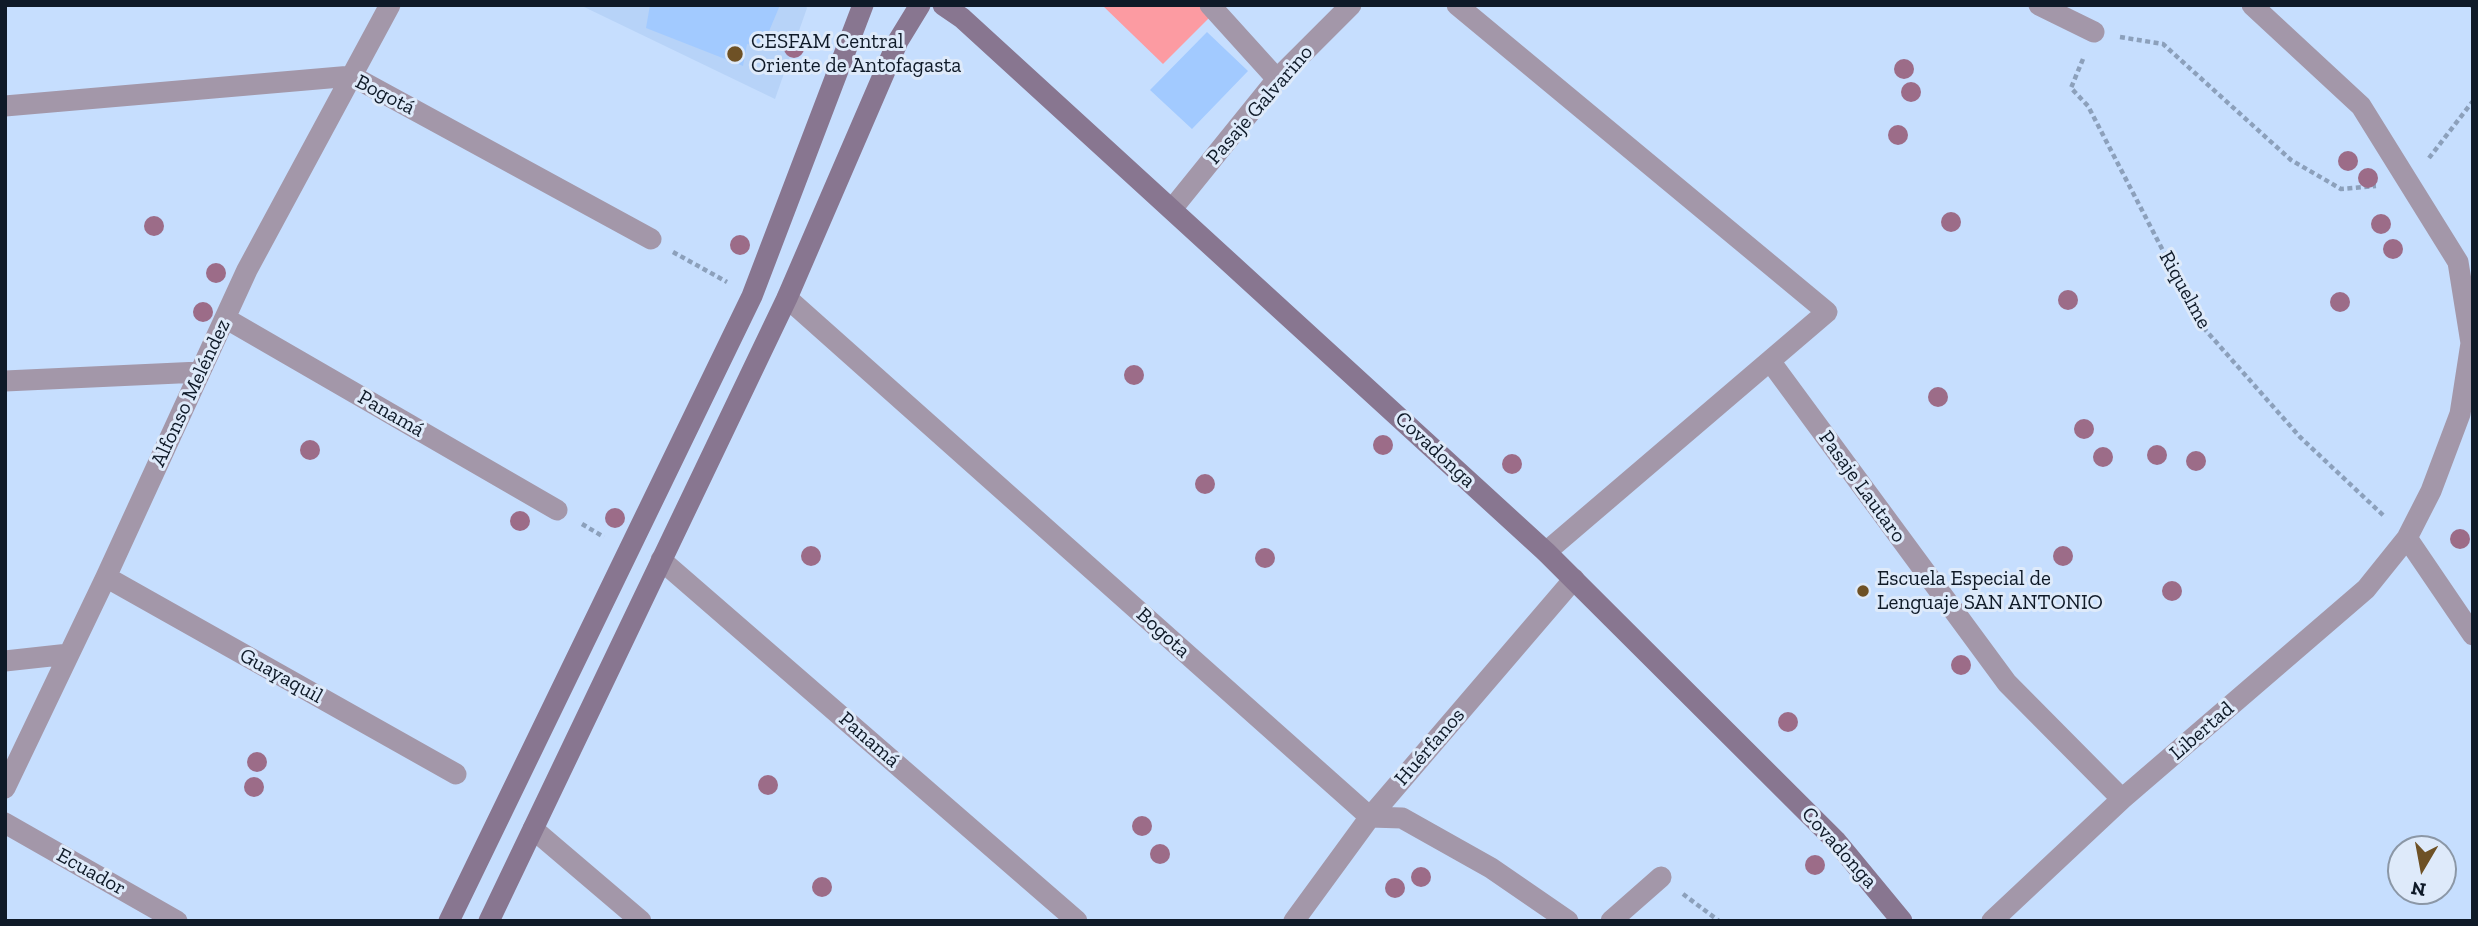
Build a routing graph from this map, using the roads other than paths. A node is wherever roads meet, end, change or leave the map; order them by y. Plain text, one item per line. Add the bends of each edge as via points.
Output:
1 (390, 5) edge
2 (863, 5) edge
3 (920, 5) edge
4 (943, 5) edge
5 (1210, 5) edge
6 (1351, 5) edge
7 (1457, 5) edge
8 (2039, 5) edge
9 (2252, 5) edge
10 (2094, 32) road end
11 (352, 76) junction
12 (1277, 79) junction
13 (5, 106) edge
14 (1172, 209) junction
15 (651, 239) road end
16 (787, 298) junction
17 (225, 318) junction
18 (1770, 361) junction
19 (200, 372) junction
20 (5, 381) edge
21 (556, 510) road end
22 (2407, 538) junction
23 (1546, 552) junction
24 (661, 560) junction
25 (106, 578) junction
26 (1574, 579) junction
27 (2473, 635) edge
28 (69, 654) junction
29 (5, 661) edge
30 (456, 774) dead end
31 (5, 788) edge
32 (2122, 799) junction
33 (1370, 817) junction
34 (5, 823) edge
35 (533, 829) junction
36 (1661, 877) road end
37 (177, 921) edge
38 (449, 921) edge
39 (489, 921) edge
40 (641, 921) edge
41 (1077, 921) edge
42 (1294, 921) edge
43 (1568, 921) edge
44 (1611, 921) edge
45 (1902, 921) edge
46 (1992, 921) edge

1 - 11 street, Alfonso Meléndez
2 - 38 main road via 752,296
3 - 16 main road via 898,41
4 - 14 main road, Covadonga
5 - 12 street
6 - 12 street, Pasaje Galvarino
7 - 18 street via 1827,312
8 - 10 street
9 - 22 street via 2361,106 2458,262 2471,343 2460,414 2431,491
11 - 13 street, Bogotá
11 - 15 street, Bogotá
11 - 17 street, Alfonso Meléndez
12 - 14 street, Pasaje Galvarino
14 - 23 main road, Covadonga
16 - 24 main road
16 - 33 street, Bogota
17 - 19 street, Alfonso Meléndez
17 - 21 street, Panamá
18 - 23 street
18 - 32 street, Pasaje Lautaro via 2007,683
19 - 20 street
19 - 25 street, Alfonso Meléndez
22 - 27 street
22 - 32 street, Libertad via 2366,589
23 - 26 main road, Covadonga
24 - 35 main road
24 - 41 street, Panamá
25 - 28 street, Alfonso Meléndez
25 - 30 street, Guayaquil
26 - 33 street, Huérfanos
26 - 45 main road, Covadonga via 1836,841
28 - 29 street
28 - 31 street, Alfonso Meléndez
32 - 46 street, Libertad
33 - 42 street, Huérfanos
33 - 43 street via 1402,818 1491,868
34 - 37 street, Ecuador
35 - 39 main road
35 - 40 street
36 - 44 street

